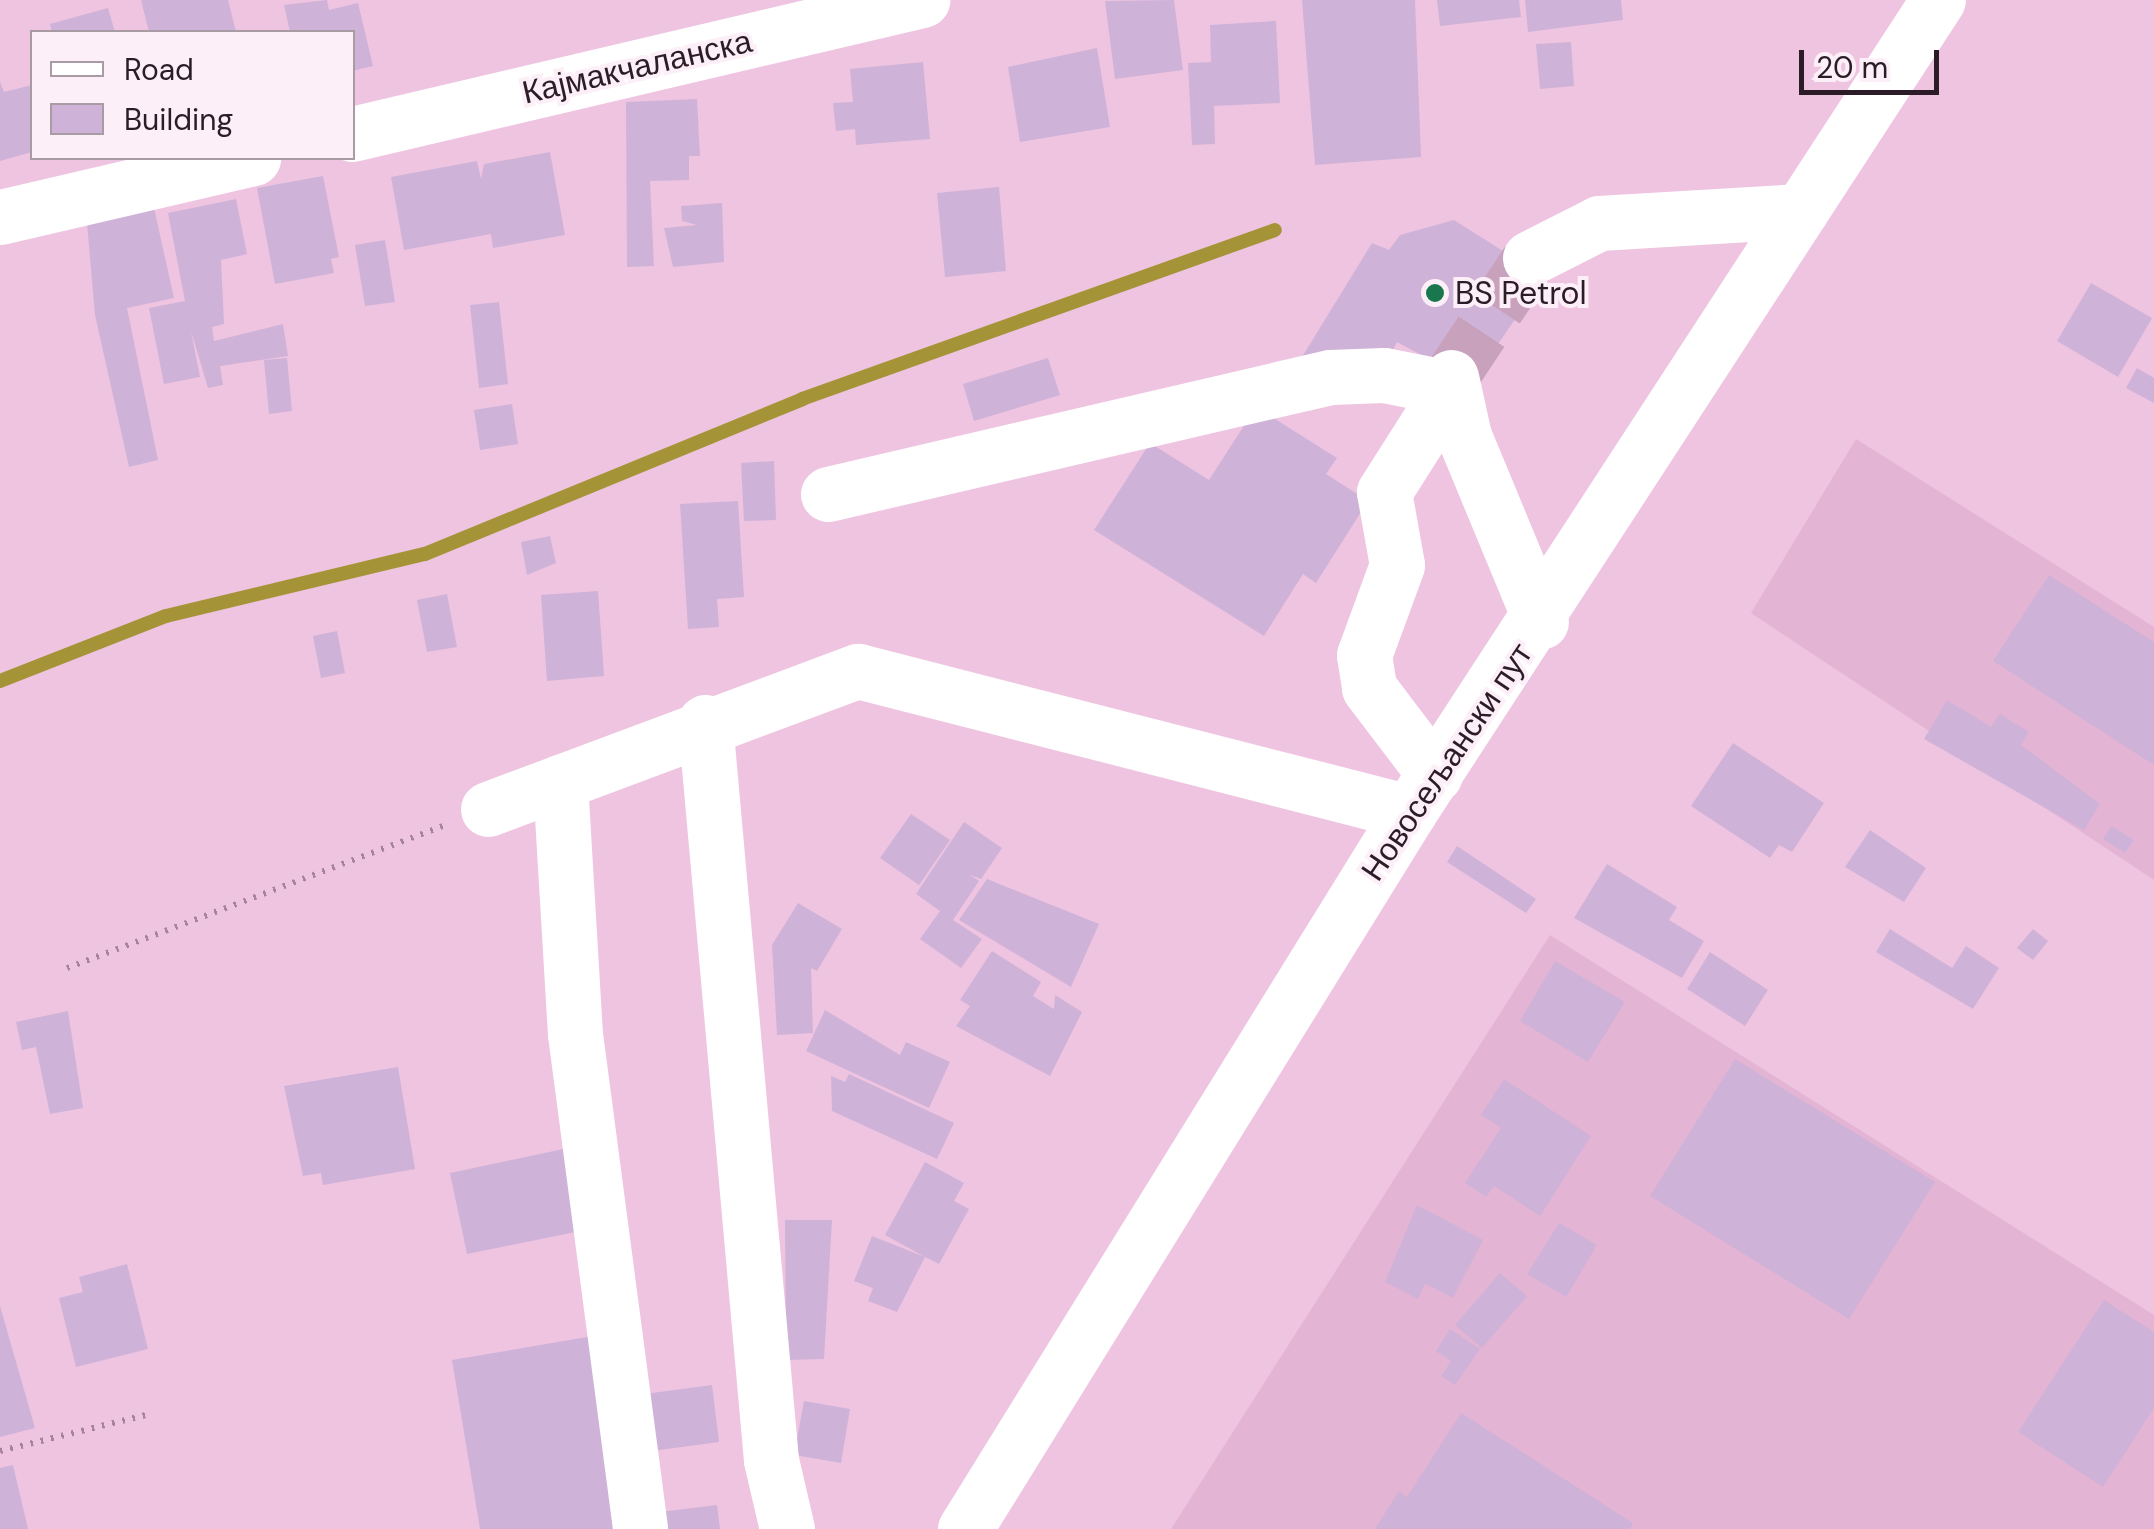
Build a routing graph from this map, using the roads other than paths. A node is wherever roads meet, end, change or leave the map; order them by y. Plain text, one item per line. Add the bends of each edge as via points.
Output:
1 (922, 0) edge
2 (1938, 0) edge
3 (355, 133) edge
4 (243, 160) edge
5 (1801, 211) junction
6 (0, 217) edge
7 (1530, 258) tunnel mouth
8 (1451, 383) junction
9 (828, 494) dead end
10 (1541, 622) junction
11 (705, 722) junction
12 (560, 782) junction
13 (1422, 794) junction
14 (488, 809) road end
15 (640, 1529) edge
16 (788, 1529) edge
17 (965, 1529) edge

1 - 3 street, Кајмакчаланска
2 - 5 street, Новосељански пут
4 - 6 street
5 - 7 street via 1599,223
5 - 10 street, Новосељански пут
8 - 9 street via 1330,377
8 - 10 street
8 - 13 street via 1384,492 1397,564 1364,655 1369,688
10 - 13 street, Новосељански пут
11 - 12 street
11 - 13 street via 808,683 876,673
11 - 16 street via 771,1460
12 - 14 street
12 - 15 street via 575,1034
13 - 17 street, Новосељански пут

